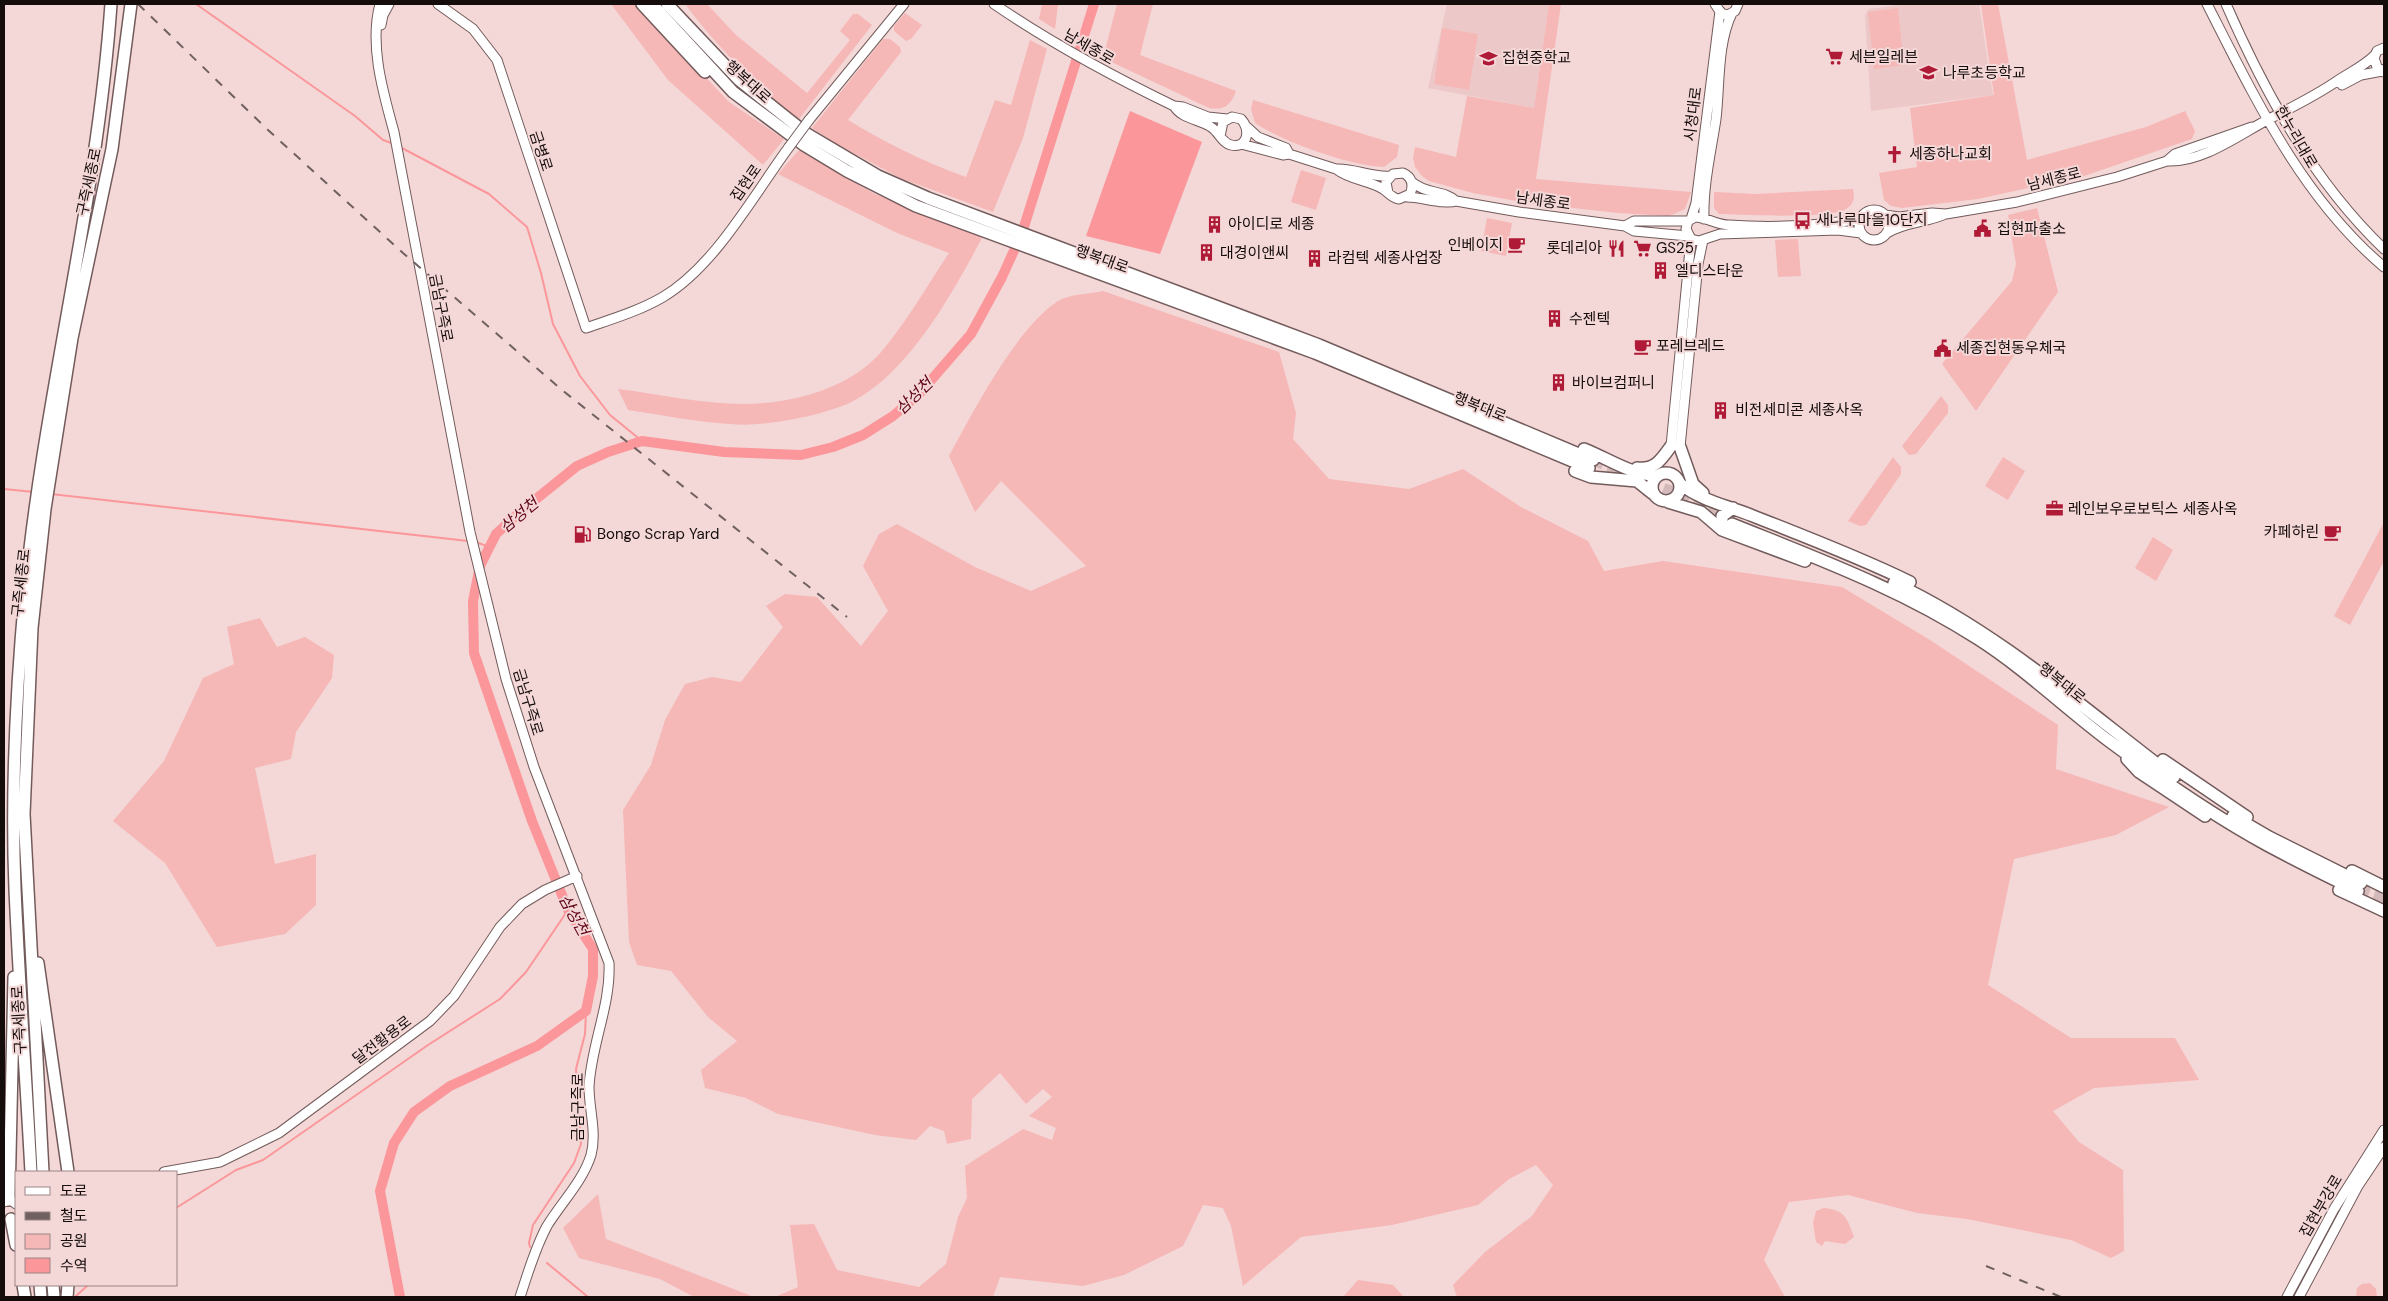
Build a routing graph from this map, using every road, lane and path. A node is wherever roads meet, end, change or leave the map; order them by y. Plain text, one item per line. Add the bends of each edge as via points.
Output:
1 (111, 4) edge
2 (131, 4) edge
3 (380, 4) edge
4 (389, 4) edge
5 (438, 4) edge
6 (642, 4) edge
7 (652, 4) edge
8 (667, 4) edge
9 (677, 4) edge
10 (904, 4) edge
11 (994, 4) edge
12 (1738, 4) edge
13 (2207, 4) edge
14 (2226, 4) edge
15 (1718, 7) edge
16 (898, 8) edge
17 (1732, 13) junction
18 (2384, 48) edge
19 (2374, 55) junction
20 (720, 58) junction
21 (2383, 72) edge
22 (2325, 90) junction
23 (733, 92) junction
24 (384, 93) junction
25 (1174, 106) junction
26 (2282, 113) junction
27 (1227, 119) junction
28 (2269, 119) junction
29 (1247, 127) junction
30 (1220, 136) junction
31 (1241, 144) junction
32 (1289, 154) junction
33 (1336, 169) junction
34 (1391, 176) junction
35 (1412, 182) junction
36 (1388, 193) junction
37 (1407, 197) junction
38 (1456, 201) junction
39 (1946, 214) junction
40 (1885, 215) junction
41 (1860, 219) junction
42 (1690, 220) junction
43 (1706, 220) junction
44 (1625, 226) junction
45 (1887, 232) junction
46 (1861, 233) junction
47 (1689, 238) junction
48 (1705, 239) junction
49 (2384, 249) edge
50 (2384, 267) edge
51 (586, 328) joint
52 (1348, 363) junction
53 (1676, 446) junction
54 (1593, 465) junction
55 (45, 475) junction
56 (1659, 475) junction
57 (1679, 482) junction
58 (1660, 498) junction
59 (40, 509) junction
60 (1731, 519) junction
61 (2042, 680) junction
62 (2111, 736) junction
63 (24, 814) junction
64 (15, 854) junction
65 (574, 878) junction
66 (2371, 888) edge
67 (2384, 911) edge
68 (2384, 1130) edge
69 (2384, 1147) edge
70 (31, 1171) edge
71 (43, 1171) edge
72 (68, 1171) edge
73 (170, 1171) edge
74 (10, 1202) edge
75 (10, 1218) edge
76 (15, 1240) edge
77 (520, 1297) edge
78 (2286, 1297) edge
79 (2299, 1297) edge

1 - 55 highway, 구즉세종로 via 103,105 86,216 62,336
2 - 55 highway, 구즉세종로 via 112,149
3 - 24 street, 금남구즉로 via 377,49
4 - 24 street, 금남구즉로 via 382,25
5 - 51 street, 금병로 via 473,29 497,60
6 - 23 highway via 706,74
7 - 23 highway, 행복대로
8 - 20 highway, 행복대로
9 - 20 highway
10 - 16 street, 집현로
11 - 25 street, 남세종로 via 1112,76
12 - 17 street, 시청대로
13 - 28 street, 한누리대로
14 - 26 street, 한누리대로
15 - 17 street via 1724,14
15 - 42 street, 시청대로 via 1697,198
16 - 51 street, 집현로, bridge via 789,146 695,274 653,303
17 - 43 street, 시청대로 via 1725,27 1705,188
18 - 19 street
19 - 21 street via 2374,61
19 - 22 street via 2366,64
20 - 52 highway, 행복대로 via 739,80 807,134 878,176
21 - 22 street via 2361,75
22 - 26 street, 남세종로
23 - 52 highway, 행복대로 via 804,145 916,206
24 - 65 street, 금남구즉로 via 487,606 534,767
25 - 27 street, 남세종로 via 1208,117
25 - 30 street, 남세종로 via 1179,113 1213,128
26 - 28 street, 남세종로
26 - 49 street, 한누리대로 via 2318,174 2356,222
27 - 29 street via 1241,119
27 - 30 street via 1221,126
28 - 39 street, 남세종로 via 2220,147 2177,162 2167,161 2042,197
28 - 50 street, 한누리대로 via 2326,209
29 - 31 street via 1247,136
29 - 32 street via 1258,137 1286,148
30 - 31 street via 1229,145
31 - 32 street
32 - 33 street
33 - 34 street
33 - 36 street via 1344,176 1371,183
34 - 35 street via 1403,173
34 - 36 street via 1386,186
35 - 37 street via 1412,190
35 - 38 street, 남세종로 via 1422,190
36 - 37 street via 1396,199
37 - 38 street, 남세종로
38 - 44 street, 남세종로
39 - 40 street, 남세종로
39 - 45 street, 남세종로 via 1904,224
40 - 41 street via 1871,211
40 - 45 street via 1889,224
41 - 43 street via 1770,226 1727,225
41 - 46 street
42 - 43 street via 1695,217
42 - 44 street, 남세종로 via 1634,222
42 - 47 street via 1686,229
43 - 48 street via 1710,229
44 - 47 street, 남세종로 via 1634,231
45 - 46 street via 1874,240
46 - 48 street via 1838,230 1720,234
47 - 48 street
47 - 53 street
48 - 53 street via 1698,264
52 - 54 highway, 행복대로
53 - 54 highway via 1659,464 1647,469
53 - 56 highway
53 - 57 highway
53 - 60 highway via 1693,484
54 - 56 highway
54 - 58 highway via 1637,481
55 - 59 highway, 구즉세종로
56 - 57 highway via 1671,474
56 - 58 highway via 1652,484
57 - 58 highway via 1679,494
57 - 60 highway
58 - 60 highway
59 - 63 highway, 구즉세종로
59 - 64 highway, 구즉세종로 via 18,671
60 - 61 highway via 1906,602
60 - 61 highway, 행복대로 via 1849,563 1922,596 1963,619
61 - 62 highway, 행복대로
62 - 66 highway via 2151,751 2248,817
62 - 66 highway via 2139,772 2176,799 2264,851
63 - 71 highway, 구즉세종로
63 - 72 highway via 31,862 37,958
64 - 70 highway, 구즉세종로
64 - 74 highway via 11,910 14,990 10,1066
65 - 73 street, 달전황용로 via 522,904 500,927 454,996 440,1011 278,1134 220,1162
65 - 77 street, 금남구즉로 via 609,963 610,982 589,1088 593,1129 591,1154 547,1227
66 - 67 highway
68 - 78 street, 집현부강로 via 2334,1209
69 - 79 street, 집현부강로 via 2358,1186
75 - 76 highway

